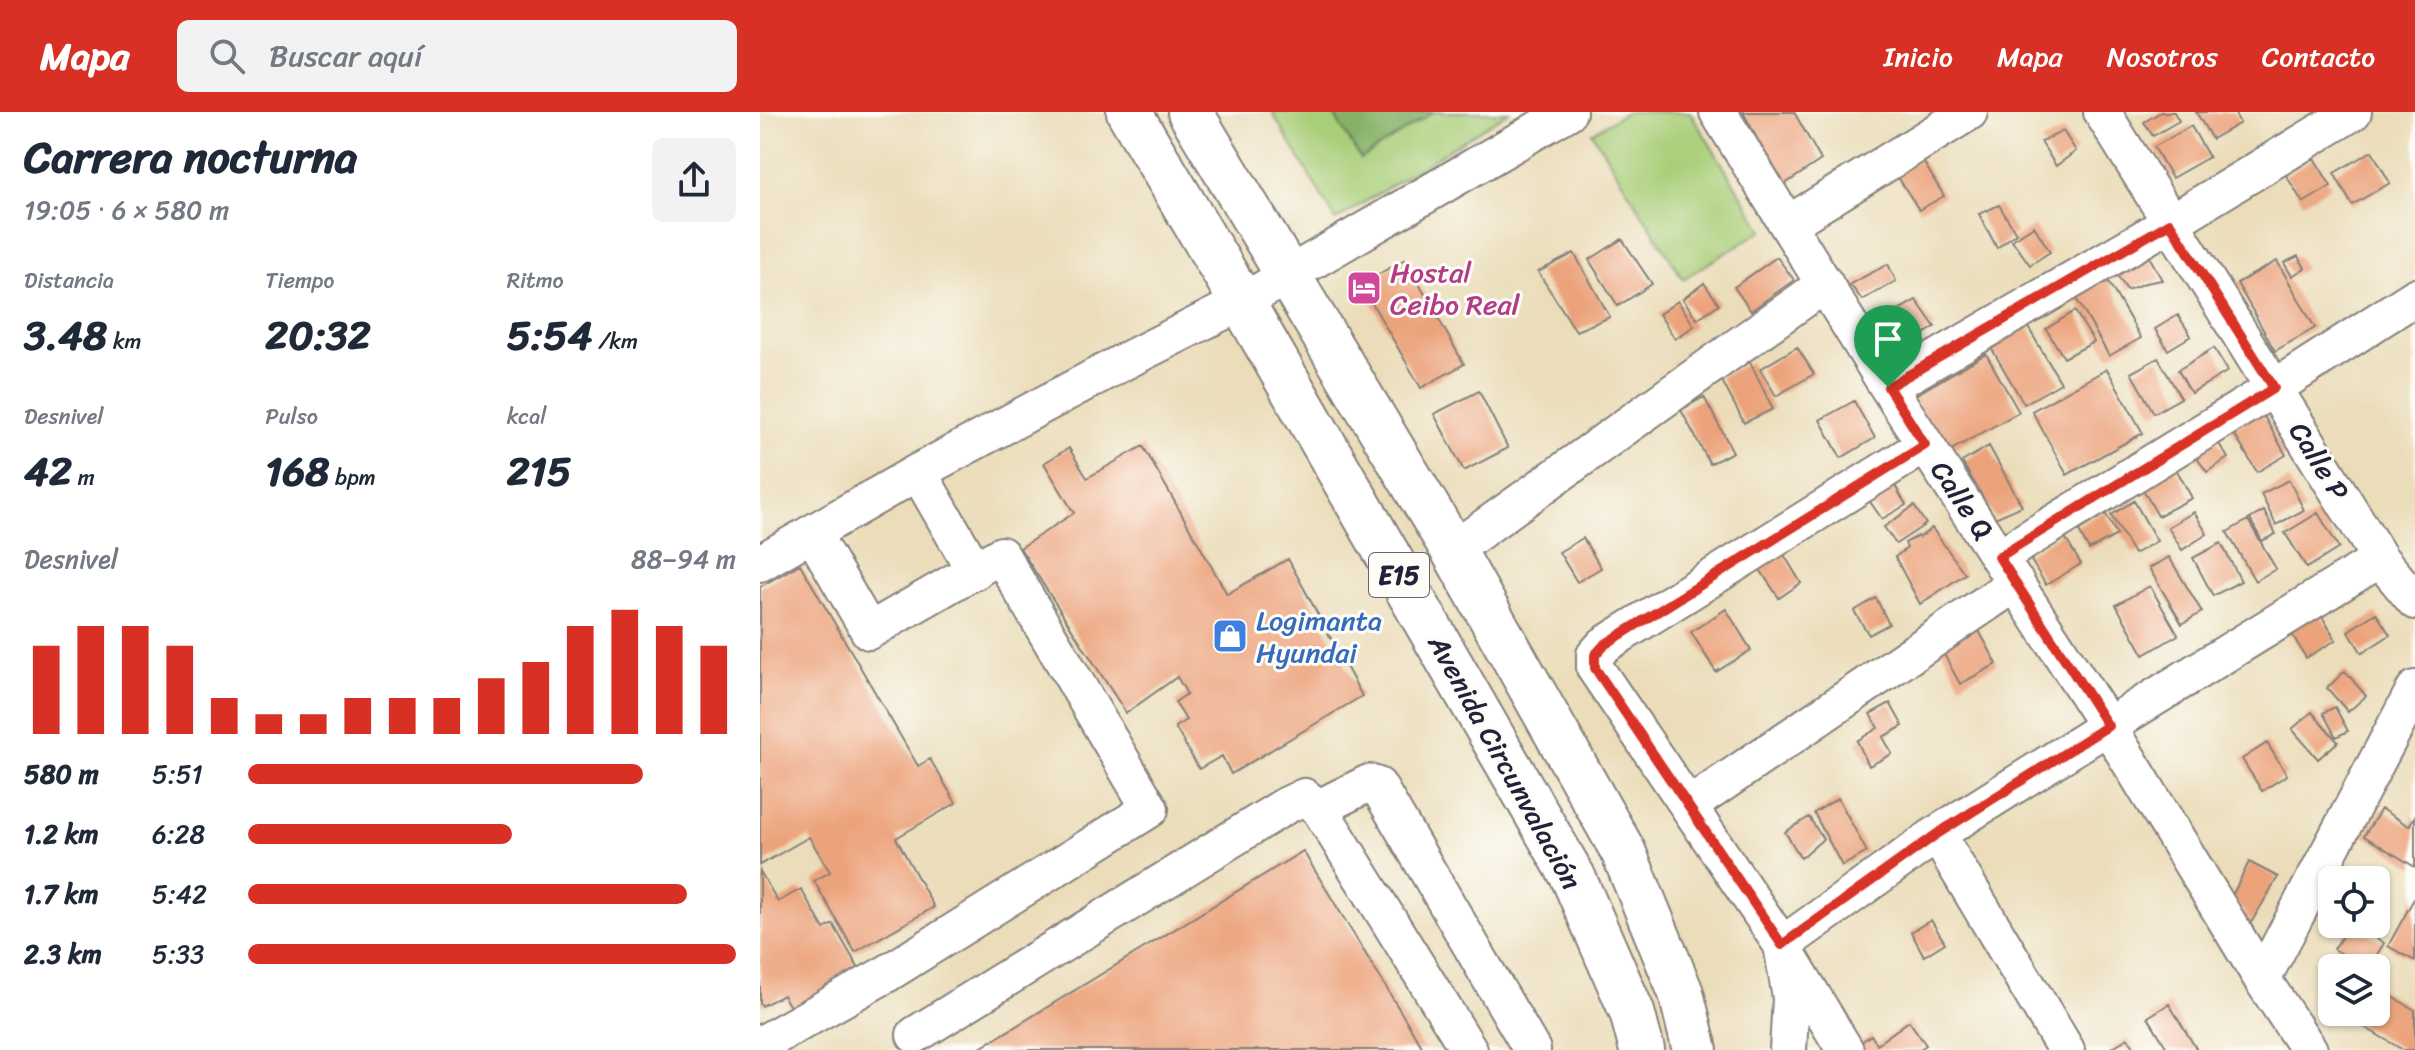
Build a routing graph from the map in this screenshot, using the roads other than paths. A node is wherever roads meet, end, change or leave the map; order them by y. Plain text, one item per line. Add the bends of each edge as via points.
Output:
1 (1129, 112) edge
2 (1190, 112) edge
3 (1568, 112) edge
4 (1718, 112) edge
5 (1969, 112) edge
6 (2102, 112) edge
7 (2353, 112) edge
8 (2170, 223) junction
9 (1788, 224) junction
10 (1288, 275) junction
11 (1825, 284) junction
12 (2415, 297) edge
13 (1242, 302) junction
14 (1888, 387) junction
15 (2274, 388) junction
16 (1925, 445) junction
17 (918, 472) junction
18 (812, 533) junction
19 (1453, 550) junction
20 (2380, 559) junction
21 (760, 563) edge
22 (2007, 570) junction
23 (975, 571) junction
24 (2415, 601) edge
25 (2415, 689) edge
26 (2108, 726) junction
27 (1689, 806) junction
28 (1319, 808) junction
29 (1937, 834) junction
30 (1782, 945) junction
31 (2262, 979) junction
32 (760, 1045) edge
33 (910, 1045) edge
34 (1469, 1050) edge
35 (1532, 1050) edge
36 (1642, 1050) edge
37 (1695, 1050) edge
38 (1788, 1050) edge
39 (1845, 1050) edge
40 (2066, 1050) edge
41 (2309, 1050) edge

1 - 13 highway, Avenida Circunvalación / E15
2 - 10 highway, Avenida Circunvalación / E15
3 - 10 street
4 - 9 street, Calle Q
5 - 9 street
6 - 8 street, Calle P
7 - 8 street
8 - 14 street
8 - 15 street, Calle P
9 - 11 street, Calle Q
10 - 13 street
10 - 19 highway, Avenida Circunvalación / E15
11 - 14 street, Calle Q
11 - 19 street
12 - 15 street
13 - 17 street
13 - 36 highway, Avenida Circunvalación / E15 via 1573,877 1632,1012
14 - 16 street, Calle Q
15 - 20 street, Calle P
15 - 22 street
16 - 22 street, Calle Q
16 - 27 street via 1595,655 1595,668
17 - 18 street
17 - 23 street
18 - 21 street
18 - 23 street via 869,631
19 - 37 highway, Avenida Circunvalación / E15 via 1623,851 1681,993
20 - 24 street, Calle P
20 - 26 street
22 - 26 street, Calle Q
22 - 27 street
23 - 32 street via 1001,555 1150,809 888,973
25 - 31 street
26 - 29 street
26 - 31 street, Calle Q
27 - 30 street
28 - 33 street via 1304,797 1285,806
28 - 34 street
28 - 35 street via 1369,783 1378,786
29 - 30 street
29 - 40 street
30 - 38 street via 1791,998
30 - 39 street
31 - 41 street, Calle Q

